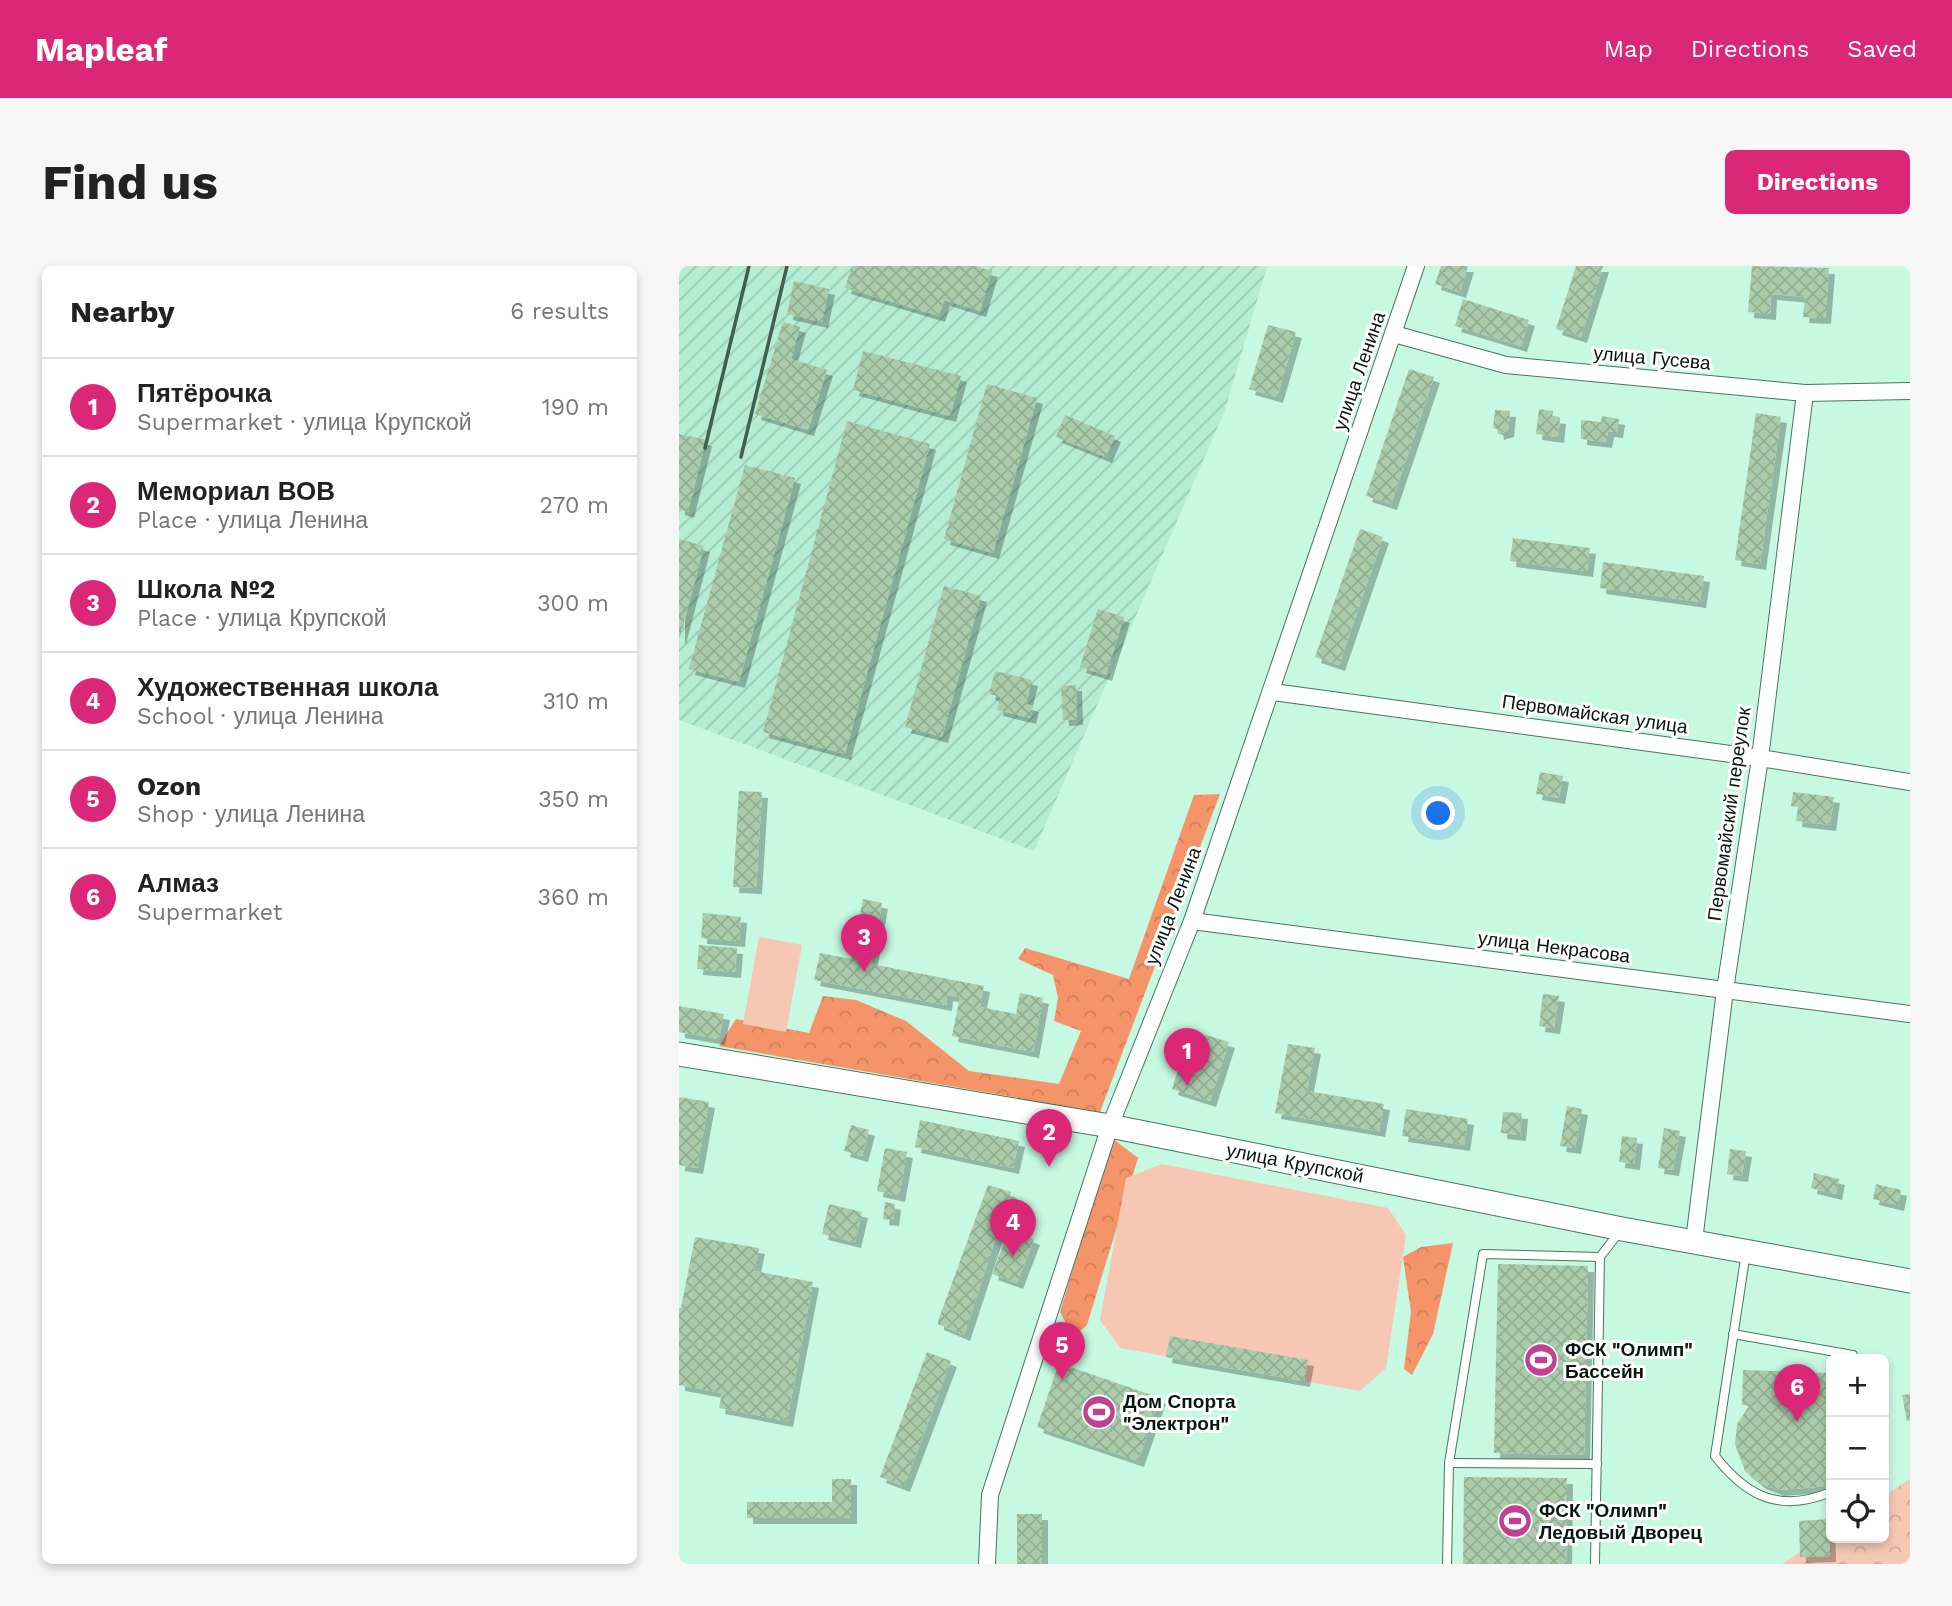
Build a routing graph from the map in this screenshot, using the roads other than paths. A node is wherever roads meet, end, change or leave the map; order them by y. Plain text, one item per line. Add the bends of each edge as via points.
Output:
1 (1416, 266) edge
2 (1394, 334) junction
3 (1910, 390) edge
4 (1805, 393) junction
5 (1273, 692) junction
6 (1760, 758) junction
7 (1910, 782) edge
8 (1192, 921) junction
9 (1725, 990) junction
10 (1910, 1014) edge
11 (679, 1054) edge
12 (1110, 1126) junction
13 (1622, 1229) junction
14 (1694, 1241) junction
15 (1747, 1249) junction
16 (1600, 1257) junction
17 (1910, 1280) edge
18 (1733, 1334) junction
19 (1853, 1354) edge
20 (1449, 1463) junction
21 (1597, 1464) junction
22 (1826, 1494) edge
23 (988, 1564) edge
24 (1447, 1564) edge
25 (1595, 1564) edge

1 - 2 street, улица Ленина
2 - 4 street, улица Гусева via 1506,365
2 - 5 street, улица Ленина
3 - 4 street, улица Гусева
4 - 6 street, Первомайский переулок
5 - 6 street, Первомайская улица
5 - 8 street, улица Ленина
6 - 7 street, Первомайская улица
6 - 9 street, Первомайский переулок
8 - 9 street, улица Некрасова
8 - 12 street, улица Ленина
9 - 10 street, улица Некрасова
9 - 14 street, Первомайский переулок
11 - 12 street, улица Крупской
12 - 13 street, улица Крупской
12 - 23 street, улица Ленина via 990,1495
13 - 14 street, улица Крупской
13 - 16 lane
14 - 15 street, улица Крупской
15 - 17 street, улица Крупской
15 - 18 lane
16 - 20 lane via 1483,1254
16 - 21 lane
18 - 19 lane
18 - 22 lane via 1715,1456 1735,1481 1756,1495 1785,1502
20 - 21 lane
20 - 24 lane
21 - 25 lane

